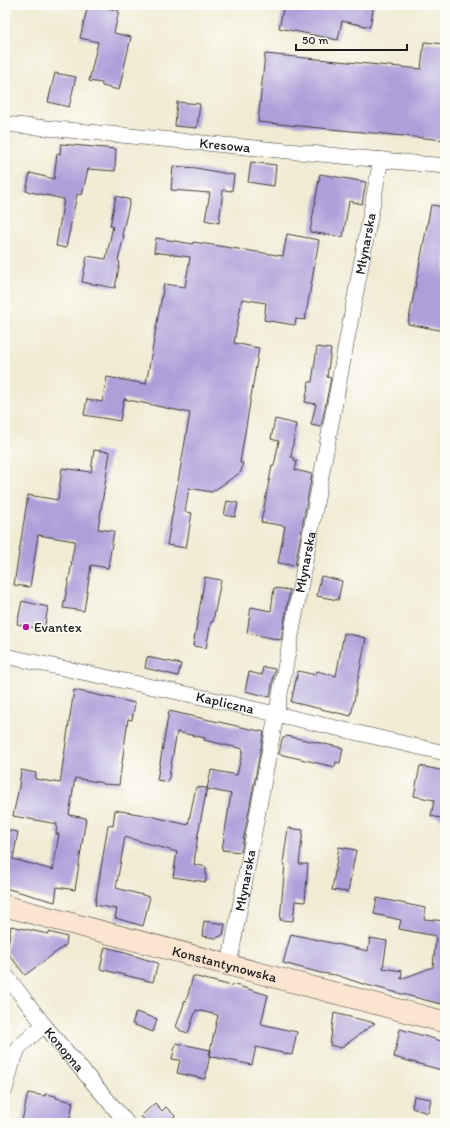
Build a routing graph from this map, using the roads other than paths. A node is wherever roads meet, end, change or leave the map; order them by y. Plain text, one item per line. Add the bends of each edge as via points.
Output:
1 (5, 124) edge
2 (380, 160) junction
3 (445, 166) edge
4 (5, 656) edge
5 (276, 714) junction
6 (445, 753) edge
7 (5, 906) edge
8 (229, 965) junction
9 (5, 974) edge
10 (445, 1022) edge
11 (44, 1025) junction
12 (5, 1090) edge
13 (127, 1123) edge

1 - 2 street, Kresowa
2 - 3 street, Kresowa
2 - 5 street, Młynarska
4 - 5 street, Kapliczna
5 - 6 street, Kapliczna
5 - 8 street, Młynarska
7 - 8 street, Konstantynowska
8 - 10 street, Konstantynowska
9 - 11 street, Konopna
11 - 12 street via 19,1047
11 - 13 street, Konopna

